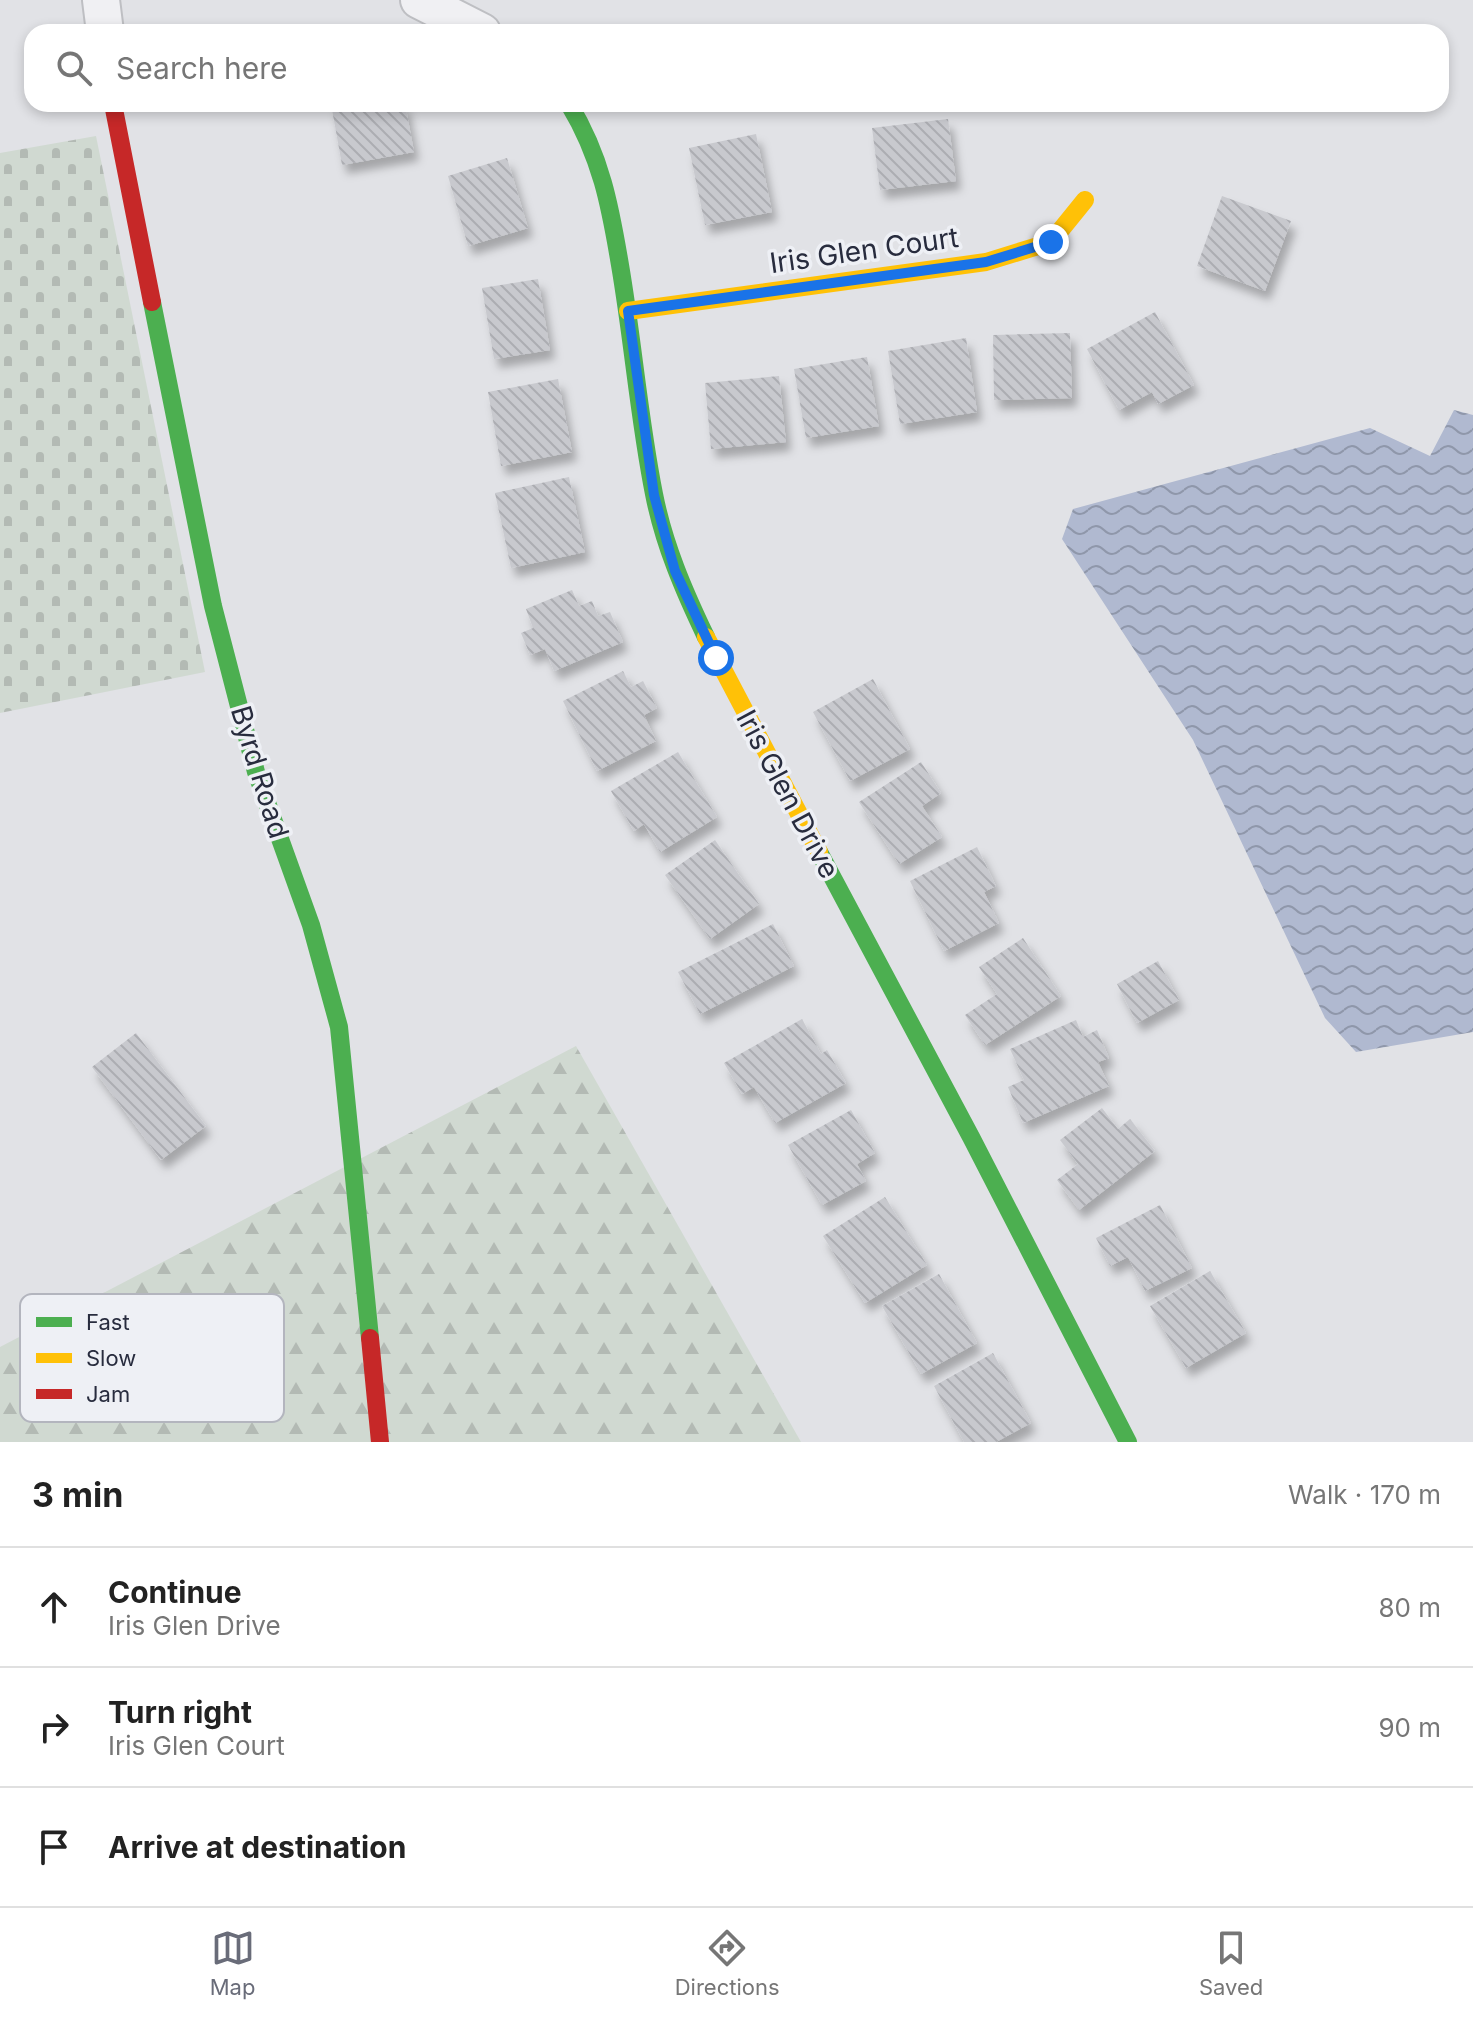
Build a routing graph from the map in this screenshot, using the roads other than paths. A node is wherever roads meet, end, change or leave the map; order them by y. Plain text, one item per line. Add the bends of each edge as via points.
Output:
1 (102, 0) edge
2 (419, 0) edge
3 (104, 24) edge
4 (466, 24) edge
5 (115, 112) edge
6 (574, 112) edge
7 (1085, 200) dead end
8 (628, 311) junction
9 (380, 1442) edge
10 (1128, 1442) edge

1 - 3 street
2 - 4 street
5 - 9 street, Byrd Road via 213,606 256,772 311,925 339,1027
6 - 8 street, Iris Glen Drive via 608,194
7 - 8 street, Iris Glen Court via 1051,242 986,262
8 - 10 street, Iris Glen Drive via 654,495 675,571

